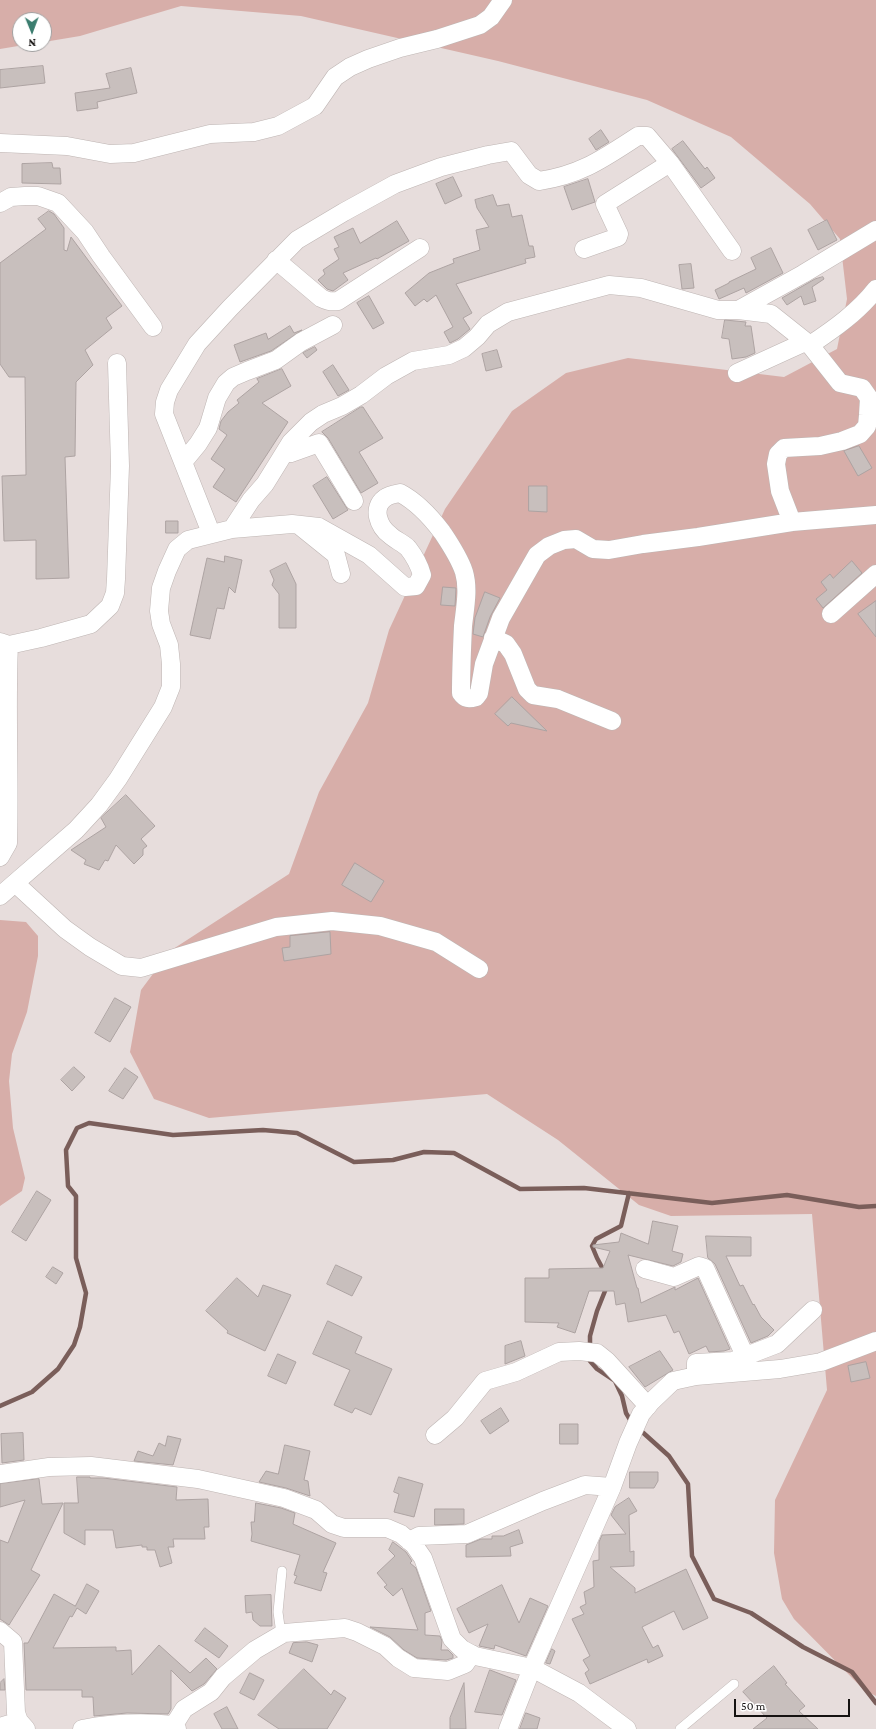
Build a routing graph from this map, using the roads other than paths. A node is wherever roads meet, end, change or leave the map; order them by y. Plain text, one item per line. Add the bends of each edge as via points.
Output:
1 (503, 0) edge
2 (0, 143) edge
3 (670, 163) junction
4 (0, 203) edge
5 (876, 230) edge
6 (420, 248) dead end
7 (584, 249) dead end
8 (732, 251) dead end
9 (276, 260) junction
10 (876, 289) edge
11 (738, 310) junction
12 (333, 325) dead end
13 (153, 327) dead end
14 (807, 344) junction
15 (117, 363) dead end
16 (737, 374) dead end
17 (284, 453) junction
18 (184, 460) junction
19 (354, 501) dead end
20 (876, 515) edge
21 (792, 522) junction
22 (298, 525) junction
23 (232, 529) junction
24 (211, 533) junction
25 (342, 574) dead end
26 (876, 574) edge
27 (831, 614) dead end
28 (494, 638) junction
29 (5, 644) edge
30 (612, 720) dead end
31 (0, 857) edge
32 (15, 883) junction
33 (0, 896) edge
34 (479, 969) dead end
35 (645, 1269) dead end
36 (814, 1310) dead end
37 (876, 1341) edge
38 (745, 1356) junction
39 (696, 1376) junction
40 (648, 1406) junction
41 (435, 1435) dead end
42 (0, 1474) edge
43 (612, 1487) junction
44 (409, 1541) junction
45 (282, 1571) dead end
46 (0, 1631) edge
47 (281, 1634) junction
48 (472, 1654) junction
49 (532, 1668) junction
50 (734, 1684) dead end
51 (22, 1725) edge
52 (0, 1727) edge
53 (175, 1727) edge
54 (82, 1729) edge
55 (508, 1729) edge
56 (627, 1729) edge
57 (680, 1729) edge

1 - 2 street via 491,17 480,25 400,48 350,67 335,77 315,106 278,126 254,132 210,134 134,153 110,154 67,146
3 - 7 street via 605,204 618,237
3 - 8 street
3 - 9 street via 647,136 638,136 588,167 558,178 539,181 529,175 511,150 488,155 395,184 297,240
4 - 13 street via 11,197 25,196 38,196 58,203 86,232
5 - 11 street
6 - 9 street via 338,301 332,302 321,298
9 - 18 street via 197,344 169,390 164,402 164,414
10 - 14 street via 837,327
11 - 14 street via 771,314
11 - 17 street via 718,310 641,288 609,285 508,312 488,324 464,348 449,355 413,361 386,376 361,396 323,414 311,422
12 - 18 street via 301,342 276,360 233,377 226,383 217,398 208,428
14 - 16 street
14 - 21 street via 840,383 862,388 869,398 868,426 860,434 842,441 820,446 784,448 778,454 776,464 780,490
15 - 29 street via 120,466 115,593 110,606 91,624 41,638
17 - 19 street via 319,443
17 - 23 street
18 - 24 street via 184,468
20 - 21 street
21 - 28 street via 609,550 593,549 576,539 564,540 549,546 538,555 500,618
22 - 23 street
22 - 25 street via 336,555
22 - 28 street via 319,527 369,555 406,587 416,586 422,576 419,562 406,546 389,535 382,527 377,514 378,505 385,497 400,493 423,510 436,524 453,547 464,573 467,595 461,675 461,693 464,697 476,698 479,693 484,664
23 - 24 street
24 - 32 street via 188,540 177,549 161,588 159,611 169,645 171,664 171,687 163,707 99,805 76,830
26 - 27 street
28 - 30 street via 506,644 513,654 533,695 558,699
29 - 31 street via 9,738 8,844
32 - 33 street
32 - 34 street via 65,929 122,966 141,968 276,927 332,921 380,926 436,942
35 - 38 street via 674,1276 699,1266 705,1268
36 - 38 street via 777,1344
37 - 39 street via 821,1362 780,1369
38 - 39 street via 733,1361 696,1363
39 - 40 street via 673,1382
40 - 41 street via 607,1360 597,1353 559,1352 516,1372 485,1381 456,1418
40 - 43 street via 641,1414
42 - 44 street via 49,1467 91,1466 198,1478 284,1498 316,1510 332,1524 344,1528 388,1528
43 - 44 street via 585,1485 467,1534 419,1536
43 - 49 street
44 - 48 street via 423,1558 452,1640
45 - 47 lane via 278,1612
46 - 51 street via 13,1642 16,1713
47 - 48 street via 345,1628 385,1646 414,1668 448,1671 466,1664
47 - 53 street via 255,1650 223,1677 211,1692 184,1709
48 - 49 street
49 - 55 street
49 - 56 street via 579,1692
50 - 57 lane
51 - 52 street
53 - 54 street via 160,1724 104,1724

